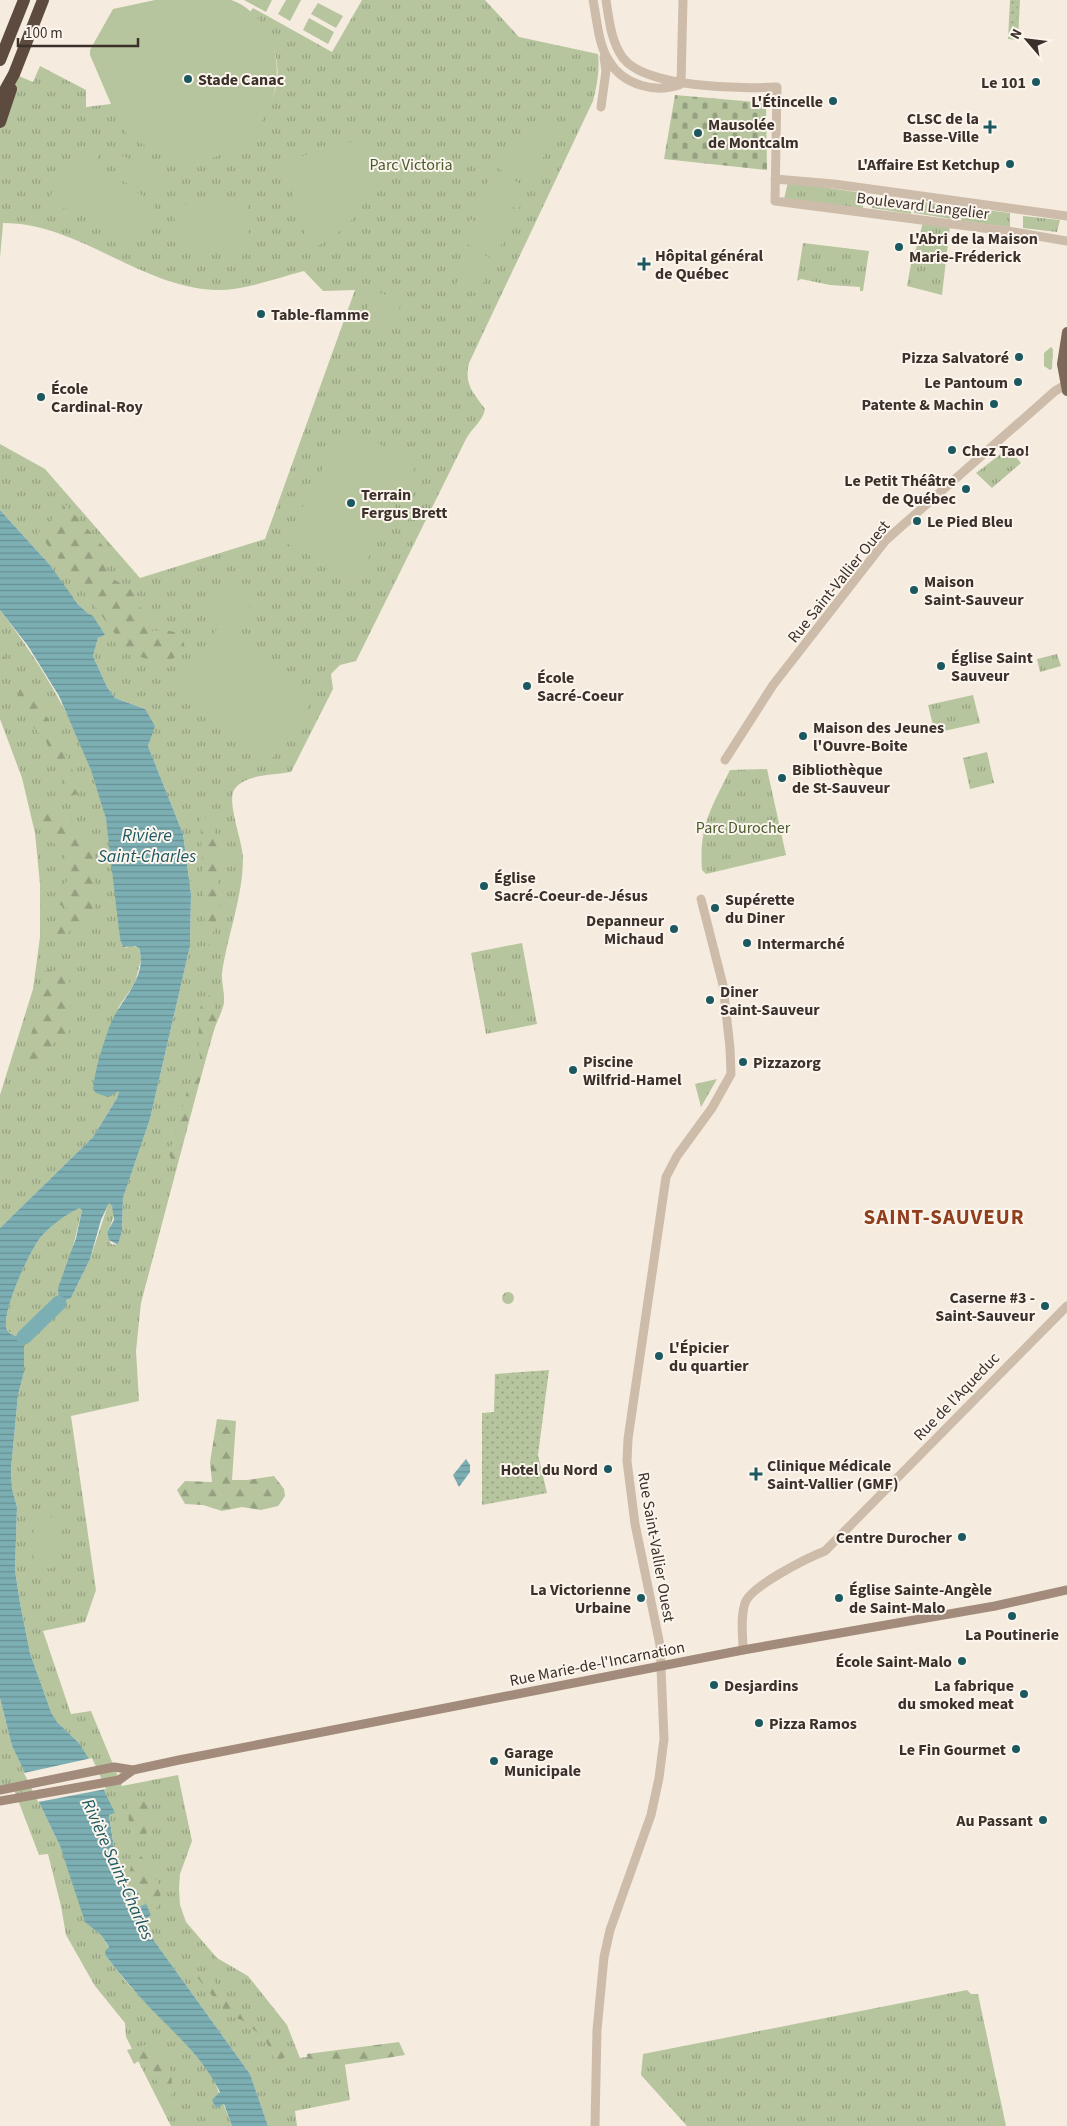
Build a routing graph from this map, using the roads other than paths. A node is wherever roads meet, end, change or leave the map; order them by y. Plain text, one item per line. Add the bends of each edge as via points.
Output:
1 (24, 0) edge
2 (43, 0) edge
3 (593, 0) edge
4 (606, 0) edge
5 (682, 0) edge
6 (603, 47) junction
7 (0, 60) edge
8 (14, 74) junction
9 (681, 84) junction
10 (0, 99) edge
11 (601, 107) dead end
12 (0, 122) edge
13 (775, 179) junction
14 (1067, 216) edge
15 (1067, 241) edge
16 (1067, 332) edge
17 (1066, 387) edge
18 (725, 760) dead end
19 (701, 899) dead end
20 (1067, 1306) edge
21 (1067, 1590) edge
22 (744, 1650) junction
23 (661, 1667) junction
24 (133, 1770) junction
25 (0, 1790) edge
26 (0, 1801) edge
27 (595, 2126) edge

1 - 7 highway
2 - 8 highway
3 - 6 street
4 - 9 street via 614,39 627,63 648,76
5 - 9 street
6 - 9 street via 608,60 620,74 645,87 668,89
6 - 11 street via 606,71
8 - 10 highway
8 - 12 highway
9 - 13 street via 777,87
13 - 14 street, Boulevard Langelier
13 - 15 street, Boulevard Langelier via 775,201
16 - 17 main road via 1062,357
17 - 18 street, Rue Saint-Vallier Ouest via 1055,392 886,540 773,685
19 - 23 street, Rue Saint-Vallier Ouest via 723,985 730,1074 712,1108 666,1177 627,1461 635,1524 660,1645
20 - 22 street, Rue de l'Aqueduc via 825,1551 802,1560 752,1592 745,1601
21 - 22 main road, Rue Marie-de-l'Incarnation
22 - 23 main road, Rue Marie-de-l'Incarnation
23 - 24 main road, Rue Marie-de-l'Incarnation
23 - 27 street, Rue Saint-Vallier Ouest via 664,1739 659,1778 650,1816 610,1930 604,1957 597,2030
24 - 25 main road, Rue Marie-de-l'Incarnation via 114,1767
24 - 26 main road, Rue Marie-de-l'Incarnation via 120,1780

